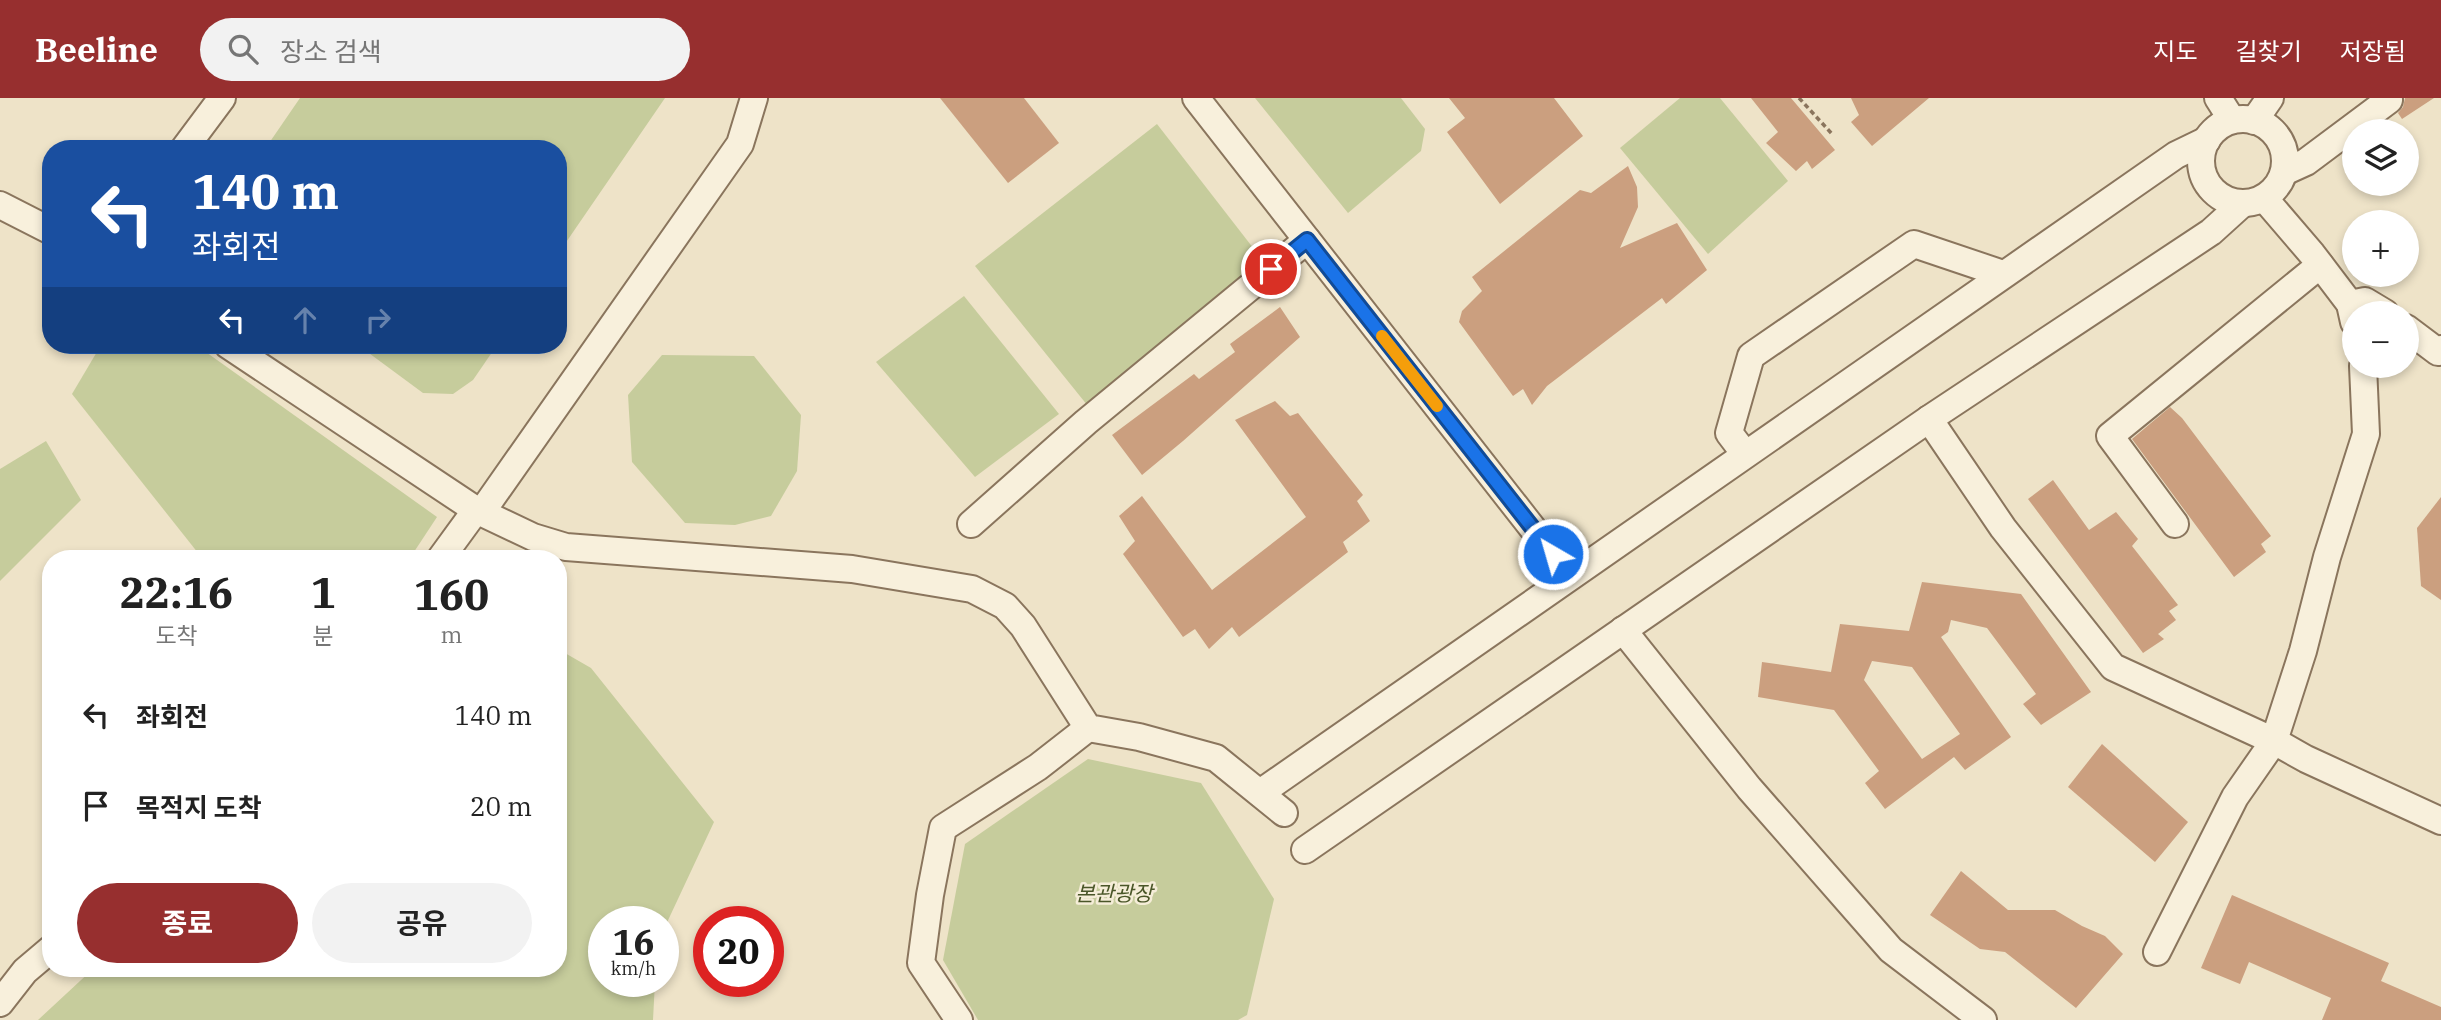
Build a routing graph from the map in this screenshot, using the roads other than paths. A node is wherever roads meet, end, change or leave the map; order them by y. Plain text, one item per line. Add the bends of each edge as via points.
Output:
1 (222, 98) edge
2 (754, 98) edge
3 (1196, 98) edge
4 (2218, 98) edge
5 (2270, 98) edge
6 (2389, 100) edge
7 (2243, 120) junction
8 (191, 140) edge
9 (2207, 140) junction
10 (2284, 172) junction
11 (2254, 200) junction
12 (0, 205) edge
13 (42, 226) edge
14 (1307, 240) junction
15 (2320, 265) junction
16 (2003, 274) junction
17 (2344, 301) edge
18 (2419, 337) edge
19 (2441, 349) edge
20 (242, 354) edge
21 (2364, 378) edge
22 (1929, 419) junction
23 (1745, 454) junction
24 (479, 511) junction
25 (971, 524) dead end
26 (2175, 524) dead end
27 (447, 550) edge
28 (1570, 576) junction
29 (1623, 630) junction
30 (1088, 728) junction
31 (2274, 741) junction
32 (1260, 793) junction
33 (1284, 813) dead end
34 (2441, 821) edge
35 (1305, 850) dead end
36 (2157, 952) dead end
37 (42, 957) edge
38 (0, 1003) edge
39 (959, 1020) edge
40 (1983, 1020) edge

1 - 8 street
2 - 24 street via 740,144
3 - 14 street
4 - 7 street
5 - 7 street
6 - 10 street via 2306,162
7 - 9 street via 2222,125
7 - 10 street via 2273,132 2280,140
9 - 11 street via 2201,161 2207,182 2222,197
9 - 16 street via 2176,155
10 - 11 street via 2279,182
11 - 15 street
11 - 22 street
12 - 13 street
14 - 25 street via 1086,422
14 - 28 street
15 - 17 street
15 - 26 street via 2110,436
16 - 23 street
16 - 23 street via 1914,244 1751,356 1729,433
18 - 19 street via 2438,352
20 - 24 street
21 - 31 street via 2366,434
22 - 29 street
22 - 31 street via 2003,527 2113,667
23 - 28 street
24 - 27 street
24 - 30 street via 566,547 852,569 972,589 1005,606 1023,626
28 - 32 street
29 - 35 street
29 - 40 street via 1749,788 1891,950
30 - 32 street via 1216,758
30 - 39 street via 1038,767 943,828 921,963
31 - 34 street
31 - 36 street via 2235,797
32 - 33 street
37 - 38 street

